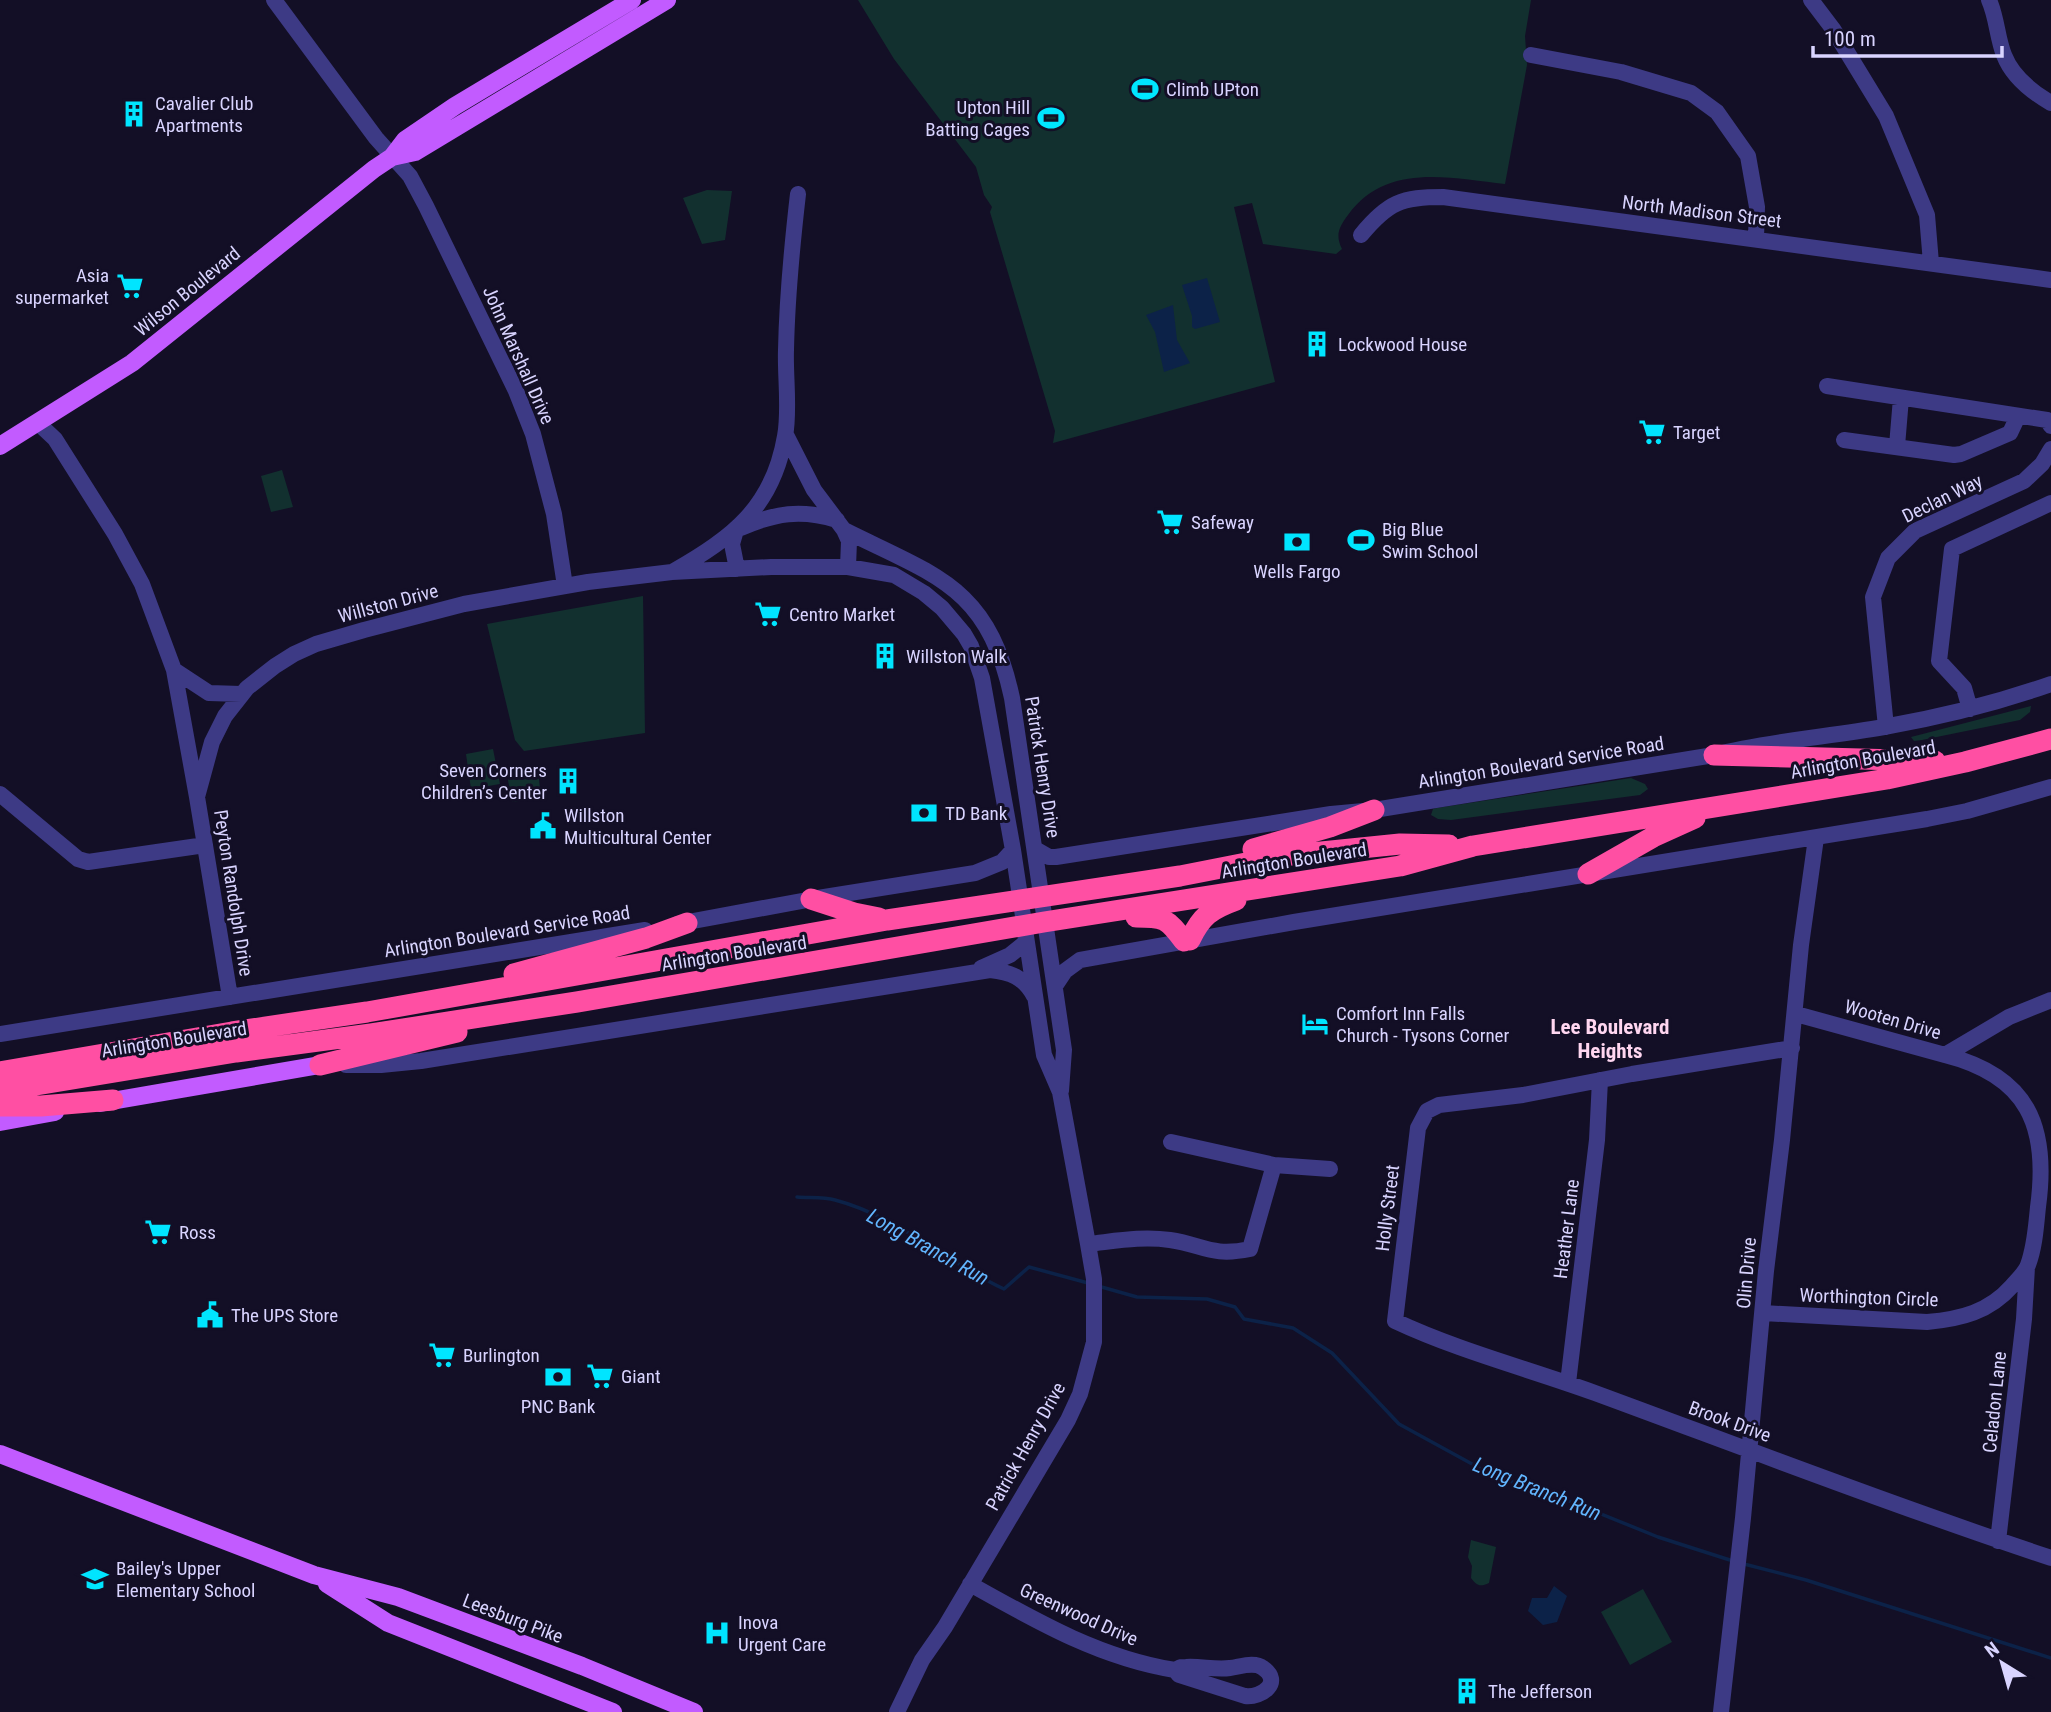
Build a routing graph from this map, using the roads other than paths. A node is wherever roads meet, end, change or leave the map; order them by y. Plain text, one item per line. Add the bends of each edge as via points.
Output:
1 (274, 0) edge
2 (632, 0) edge
3 (667, 0) edge
4 (1811, 0) edge
5 (1989, 0) edge
6 (1531, 55) dead end
7 (2051, 103) edge
8 (392, 157) junction
9 (798, 194) dead end
10 (1361, 235) dead end
11 (1756, 238) junction
12 (1931, 263) junction
13 (2051, 280) edge
14 (1827, 386) dead end
15 (1901, 398) junction
16 (2018, 416) junction
17 (37, 423) junction
18 (2051, 426) edge
19 (786, 435) junction
20 (1844, 440) dead end
21 (0, 446) edge
22 (1897, 446) junction
23 (2051, 449) edge
24 (2051, 503) edge
25 (841, 525) junction
26 (736, 530) junction
27 (848, 567) junction
28 (737, 569) junction
29 (672, 572) junction
30 (565, 586) junction
31 (174, 670) junction
32 (2051, 684) edge
33 (241, 694) junction
34 (1970, 709) junction
35 (1886, 727) junction
36 (2051, 738) edge
37 (1714, 755) junction
38 (1965, 762) junction
39 (2051, 787) edge
40 (0, 793) edge
41 (197, 797) junction
42 (1716, 807) junction
43 (1374, 810) junction
44 (1816, 838) junction
45 (205, 845) junction
46 (1473, 845) junction
47 (1035, 849) junction
48 (1013, 850) junction
49 (1588, 874) junction
50 (1180, 876) junction
51 (1280, 886) junction
52 (1030, 898) junction
53 (811, 899) junction
54 (1088, 916) junction
55 (887, 920) junction
56 (687, 923) junction
57 (1031, 930) junction
58 (1187, 941) junction
59 (960, 975) junction
60 (1055, 986) junction
61 (230, 996) junction
62 (1035, 998) junction
63 (2051, 1000) edge
64 (576, 1002) junction
65 (367, 1012) junction
66 (1796, 1014) junction
67 (232, 1032) junction
68 (0, 1034) edge
69 (1792, 1048) junction
70 (1945, 1055) junction
71 (0, 1059) edge
72 (320, 1065) junction
73 (0, 1072) edge
74 (1600, 1080) junction
75 (0, 1091) edge
76 (1060, 1092) junction
77 (113, 1100) junction
78 (0, 1106) edge
79 (0, 1122) edge
80 (1171, 1142) dead end
81 (1274, 1165) junction
82 (1330, 1169) dead end
83 (1088, 1244) junction
84 (2027, 1267) junction
85 (1763, 1313) junction
86 (1395, 1321) joint
87 (1568, 1383) junction
88 (1750, 1451) junction
89 (0, 1454) edge
90 (1998, 1541) junction
91 (2051, 1558) edge
92 (314, 1575) junction
93 (970, 1584) junction
94 (1175, 1670) junction
95 (613, 1712) edge
96 (694, 1712) edge
97 (897, 1712) edge
98 (1721, 1712) edge

1 - 8 street, John Marshall Drive
2 - 8 main road, Wilson Boulevard via 455,106 405,140
3 - 8 main road, Wilson Boulevard via 423,148
4 - 12 street via 1886,116 1927,215
5 - 7 street via 2004,55 2016,76
6 - 11 street via 1621,72 1691,93 1717,112 1748,156 1757,207
8 - 17 main road, Wilson Boulevard via 132,363
8 - 30 street, John Marshall Drive via 426,206 526,415 545,476
9 - 19 street, Patrick Henry Drive via 786,331
10 - 11 street, North Madison Street via 1389,206 1415,197 1443,197
11 - 12 street, North Madison Street
12 - 13 street, North Madison Street
14 - 15 street
15 - 16 street
15 - 22 street
16 - 18 street via 2047,420
16 - 22 street via 2010,432 1961,454
17 - 21 main road, Wilson Boulevard
17 - 31 street via 55,439 115,534 142,584
19 - 25 street, Patrick Henry Drive via 814,491
19 - 26 street, Patrick Henry Drive via 768,488
20 - 22 street
23 - 35 street, Declan Way via 2024,481 1915,531 1888,558 1873,597
24 - 34 street via 1952,549 1940,661 1964,688
25 - 26 street, Patrick Henry Drive via 820,515 779,514
25 - 27 street via 849,541
25 - 47 street, Patrick Henry Drive via 947,582 991,634 1007,672
26 - 28 street via 732,544
26 - 29 street, Patrick Henry Drive
27 - 28 street, Patrick Henry Drive
27 - 48 street, Patrick Henry Drive via 894,575 924,593 971,646 982,678
28 - 29 street, Patrick Henry Drive
29 - 30 street, Willston Drive
30 - 33 street, Willston Drive via 464,604 316,644 275,666
31 - 33 street via 209,693
31 - 41 street, Peyton Randolph Drive
32 - 34 street, Arlington Boulevard Service Road
33 - 41 street, Willston Drive via 212,742
34 - 35 street, Arlington Boulevard Service Road
35 - 37 street, Arlington Boulevard Service Road
36 - 38 highway, Arlington Boulevard
37 - 38 highway
37 - 43 street, Arlington Boulevard Service Road
38 - 42 highway, Arlington Boulevard
39 - 44 street via 1966,811
40 - 45 street via 67,851 88,862
41 - 45 street, Peyton Randolph Drive
42 - 46 highway, Arlington Boulevard
42 - 49 highway
43 - 47 street, Arlington Boulevard Service Road via 1056,858
43 - 50 highway via 1228,855
44 - 49 street
44 - 66 street, Olin Drive
45 - 61 street, Peyton Randolph Drive
46 - 50 highway, Arlington Boulevard via 1400,844 1282,856
46 - 51 highway, Arlington Boulevard via 1400,866
47 - 52 street, Patrick Henry Drive
48 - 52 street, Patrick Henry Drive
48 - 53 street, Arlington Boulevard Service Road via 1002,862 975,873
49 - 58 street
50 - 52 highway, Arlington Boulevard
51 - 54 highway, Arlington Boulevard
51 - 58 highway via 1208,913
52 - 55 highway, Arlington Boulevard
52 - 57 street, Patrick Henry Drive
53 - 55 highway
53 - 56 street, Arlington Boulevard Service Road
54 - 57 highway, Arlington Boulevard
54 - 58 highway via 1161,917
55 - 65 highway, Arlington Boulevard
56 - 61 street, Arlington Boulevard Service Road
56 - 65 highway
57 - 59 street via 1010,955
57 - 60 street, Patrick Henry Drive
57 - 62 street, Patrick Henry Drive
57 - 64 highway, Arlington Boulevard
58 - 60 street via 1080,960
59 - 62 street via 1003,972 1022,979
59 - 72 street via 382,1065
60 - 76 street, Patrick Henry Drive via 1064,1050
61 - 68 street, Arlington Boulevard Service Road
62 - 76 street, Patrick Henry Drive via 1044,1055
63 - 70 street, Wooten Drive via 2027,1007
64 - 72 highway
64 - 75 highway, Arlington Boulevard
65 - 67 highway, Arlington Boulevard
66 - 69 street, Olin Drive
66 - 70 street, Wooten Drive
67 - 71 highway
67 - 73 highway, Arlington Boulevard
69 - 74 street
69 - 85 street, Olin Drive
70 - 84 street, Worthington Circle via 2003,1080 2024,1103 2035,1125 2042,1166
72 - 77 main road
74 - 86 street, Holly Street via 1434,1107 1421,1119
74 - 87 street, Heather Lane
76 - 83 street, Patrick Henry Drive
77 - 78 highway
77 - 79 main road
80 - 81 street
81 - 82 street
81 - 83 street via 1250,1249 1218,1252 1142,1238
83 - 93 street, Patrick Henry Drive via 1096,1307 1094,1342 1080,1394
84 - 85 street, Worthington Circle via 1995,1302 1950,1320
84 - 90 street, Celadon Lane
85 - 88 street, Olin Drive
86 - 87 street, Brook Drive
87 - 88 street, Brook Drive
88 - 90 street, Brook Drive
88 - 98 street, Olin Drive
89 - 92 main road, Leesburg Pike
90 - 91 street, Brook Drive
92 - 95 main road, Leesburg Pike via 388,1623
92 - 96 main road, Leesburg Pike via 398,1597
93 - 94 street, Greenwood Drive via 1043,1625 1108,1654
93 - 97 street, Patrick Henry Drive via 922,1660
94 - 94 street, Greenwood Drive via 1245,1696 1263,1694 1270,1684 1266,1671 1255,1665

